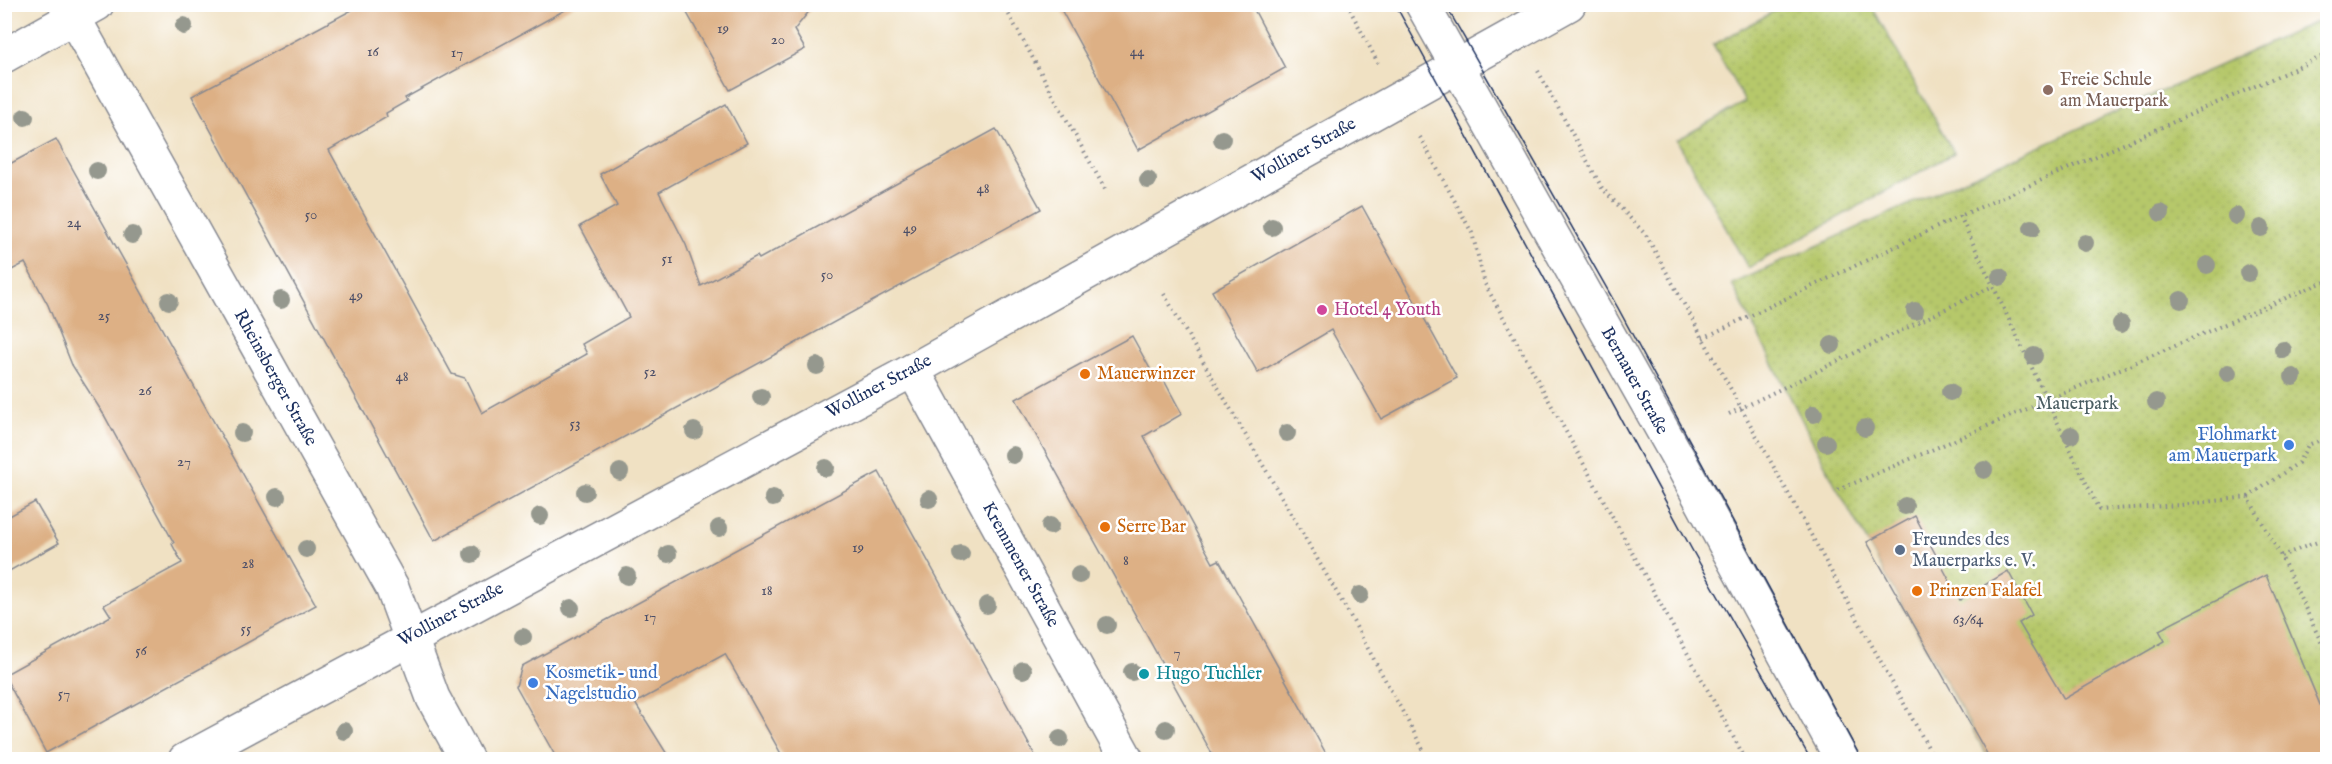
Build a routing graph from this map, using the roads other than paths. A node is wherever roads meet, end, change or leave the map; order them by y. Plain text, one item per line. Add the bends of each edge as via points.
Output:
1 (1422, 4) edge
2 (1569, 4) edge
3 (78, 9) edge
4 (4, 56) edge
5 (1456, 66) junction
6 (913, 370) junction
7 (409, 638) junction
8 (184, 759) edge
9 (467, 759) edge
10 (1127, 759) edge
11 (1842, 759) edge

1 - 5 street, Bernauer Straße
2 - 5 street, Wolliner Straße
3 - 4 street
3 - 7 street, Rheinsberger Straße via 392,587
5 - 6 street, Wolliner Straße
5 - 11 street, Bernauer Straße via 1682,465
6 - 7 street, Wolliner Straße
6 - 10 street, Kremmener Straße
7 - 8 street, Wolliner Straße
7 - 9 street, Rheinsberger Straße via 433,698

